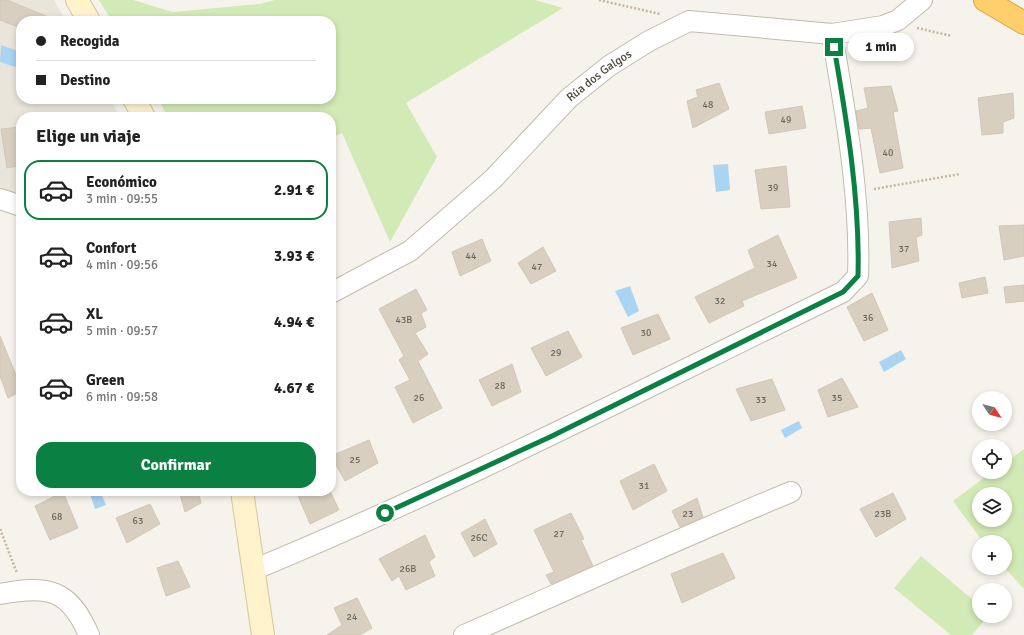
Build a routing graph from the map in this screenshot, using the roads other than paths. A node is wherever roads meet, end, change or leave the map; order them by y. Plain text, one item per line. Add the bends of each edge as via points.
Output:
1 (77, 0) edge
2 (986, 0) edge
3 (920, 2) edge
4 (86, 16) edge
5 (1024, 23) edge
6 (832, 34) junction
7 (0, 199) edge
8 (16, 204) edge
9 (336, 290) edge
10 (791, 492) dead end
11 (243, 496) edge
12 (253, 570) junction
13 (0, 594) edge
14 (89, 635) edge
15 (263, 635) edge
16 (464, 635) edge

1 - 4 street
2 - 5 highway
3 - 6 street via 898,20 883,26
6 - 9 street, Rúa dos Galgos via 689,21 649,41 609,66 570,98 493,179 410,251
6 - 12 street via 848,130 859,250 858,276 843,292 550,437 330,538
7 - 8 street
10 - 16 street via 694,532
11 - 12 street
12 - 15 street
13 - 14 street via 24,589 46,590 58,595 72,605

